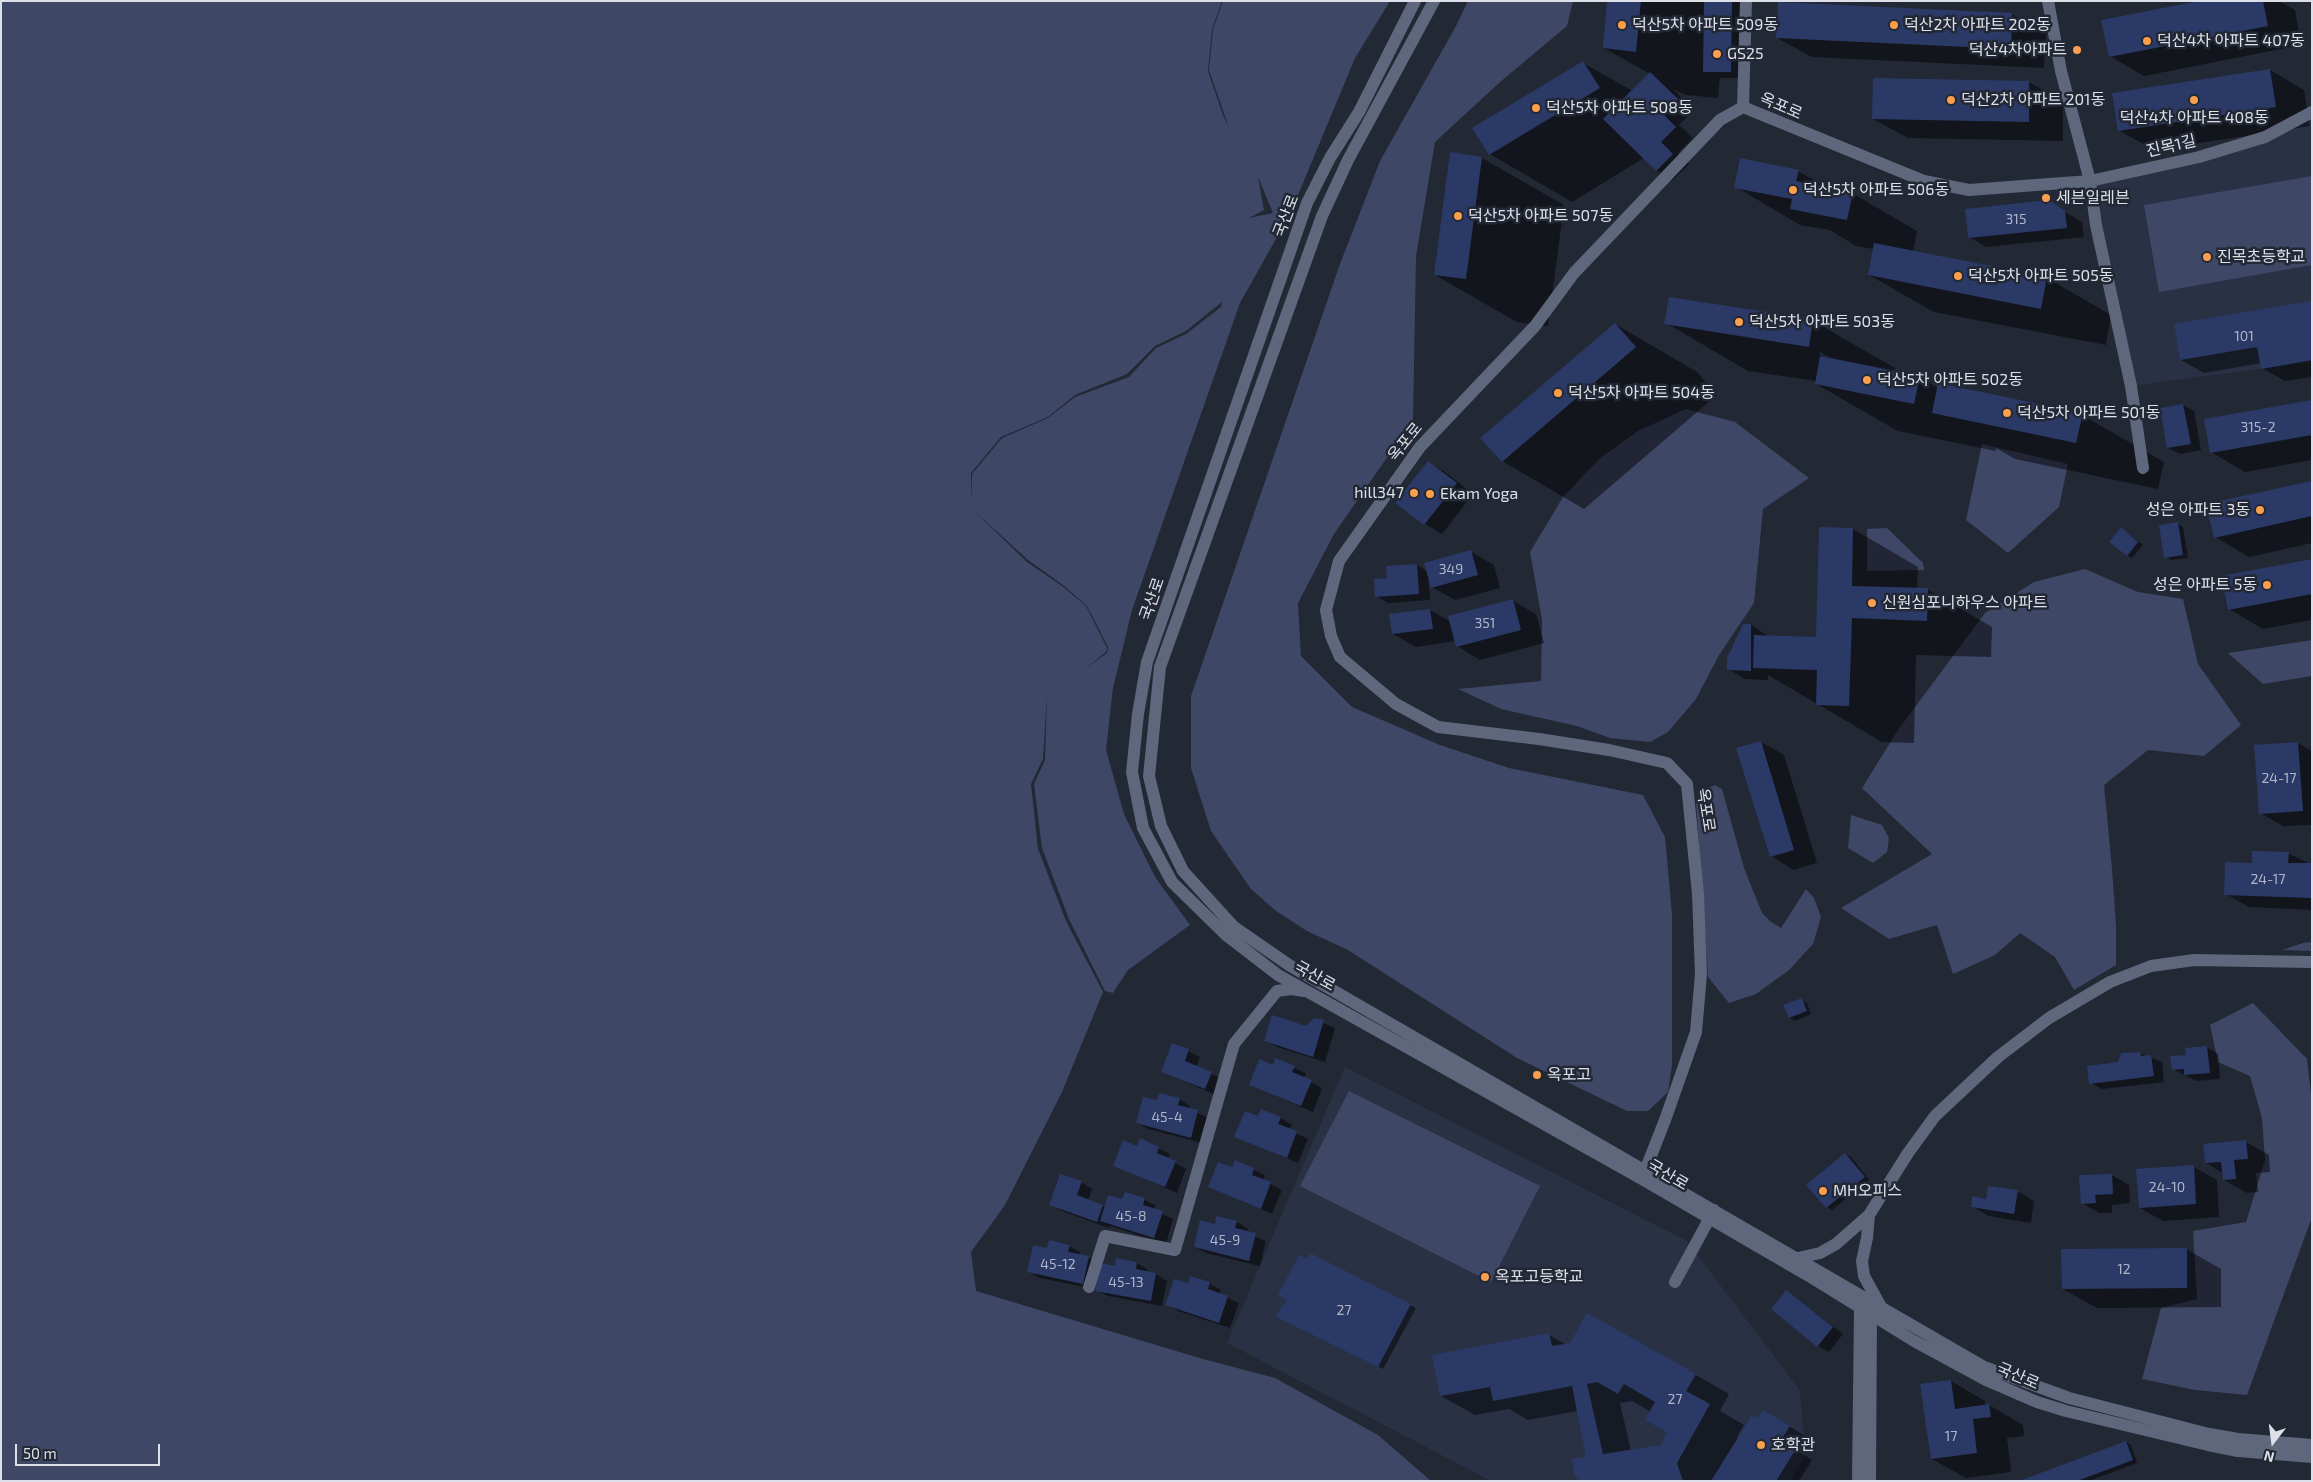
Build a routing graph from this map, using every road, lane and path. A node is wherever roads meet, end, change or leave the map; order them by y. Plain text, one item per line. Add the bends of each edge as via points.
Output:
1 (1415, 1) edge
2 (1434, 1) edge
3 (1746, 1) edge
4 (2048, 1) edge
5 (1742, 107) junction
6 (2312, 112) edge
7 (2090, 181) junction
8 (2143, 468) dead end
9 (2312, 962) edge
10 (1268, 967) junction
11 (1278, 991) junction
12 (1310, 992) junction
13 (1643, 1174) junction
14 (1712, 1214) junction
15 (1869, 1215) junction
16 (1798, 1258) junction
17 (1675, 1282) dead end
18 (1089, 1287) dead end
19 (1871, 1309) junction
20 (2312, 1445) edge
21 (2312, 1457) edge
22 (1858, 1481) edge
23 (1870, 1481) edge

1 - 10 street, 국산로 via 1359,112 1306,203 1148,662 1138,714 1132,772 1144,828 1172,882 1226,935
2 - 13 street, 국산로 via 1348,160 1322,216 1160,667 1149,776 1161,826 1183,871 1234,927 1289,965
3 - 5 street
4 - 7 street via 2061,71
5 - 7 street, 옥포로 via 1924,181 1969,190
5 - 13 street, 옥포로 via 1720,120 1574,273 1535,326 1420,447 1339,562 1326,610 1331,636 1340,657 1396,704 1438,727 1539,739 1667,763 1687,784 1702,974 1696,1032
6 - 7 street, 진목1길 via 2265,137 2199,157
7 - 8 street via 2096,225 2131,386
9 - 15 street via 2194,960 2151,966 2110,982 2049,1018 1998,1057 1935,1116
10 - 11 street
10 - 12 street, 국산로
11 - 12 street via 1291,988
11 - 18 street via 1234,1044 1175,1250 1106,1236
12 - 13 street, 국산로
13 - 14 street, 국산로
14 - 16 street, 국산로
14 - 17 street
14 - 19 street, 국산로
15 - 16 street via 1836,1244 1820,1253
15 - 19 street via 1862,1261
16 - 19 street, 국산로
19 - 20 street, 국산로 via 1984,1367 2040,1389 2209,1434
19 - 21 street, 국산로 via 1914,1341 1986,1380 2037,1402 2208,1445 2238,1451
19 - 22 street
19 - 23 street

